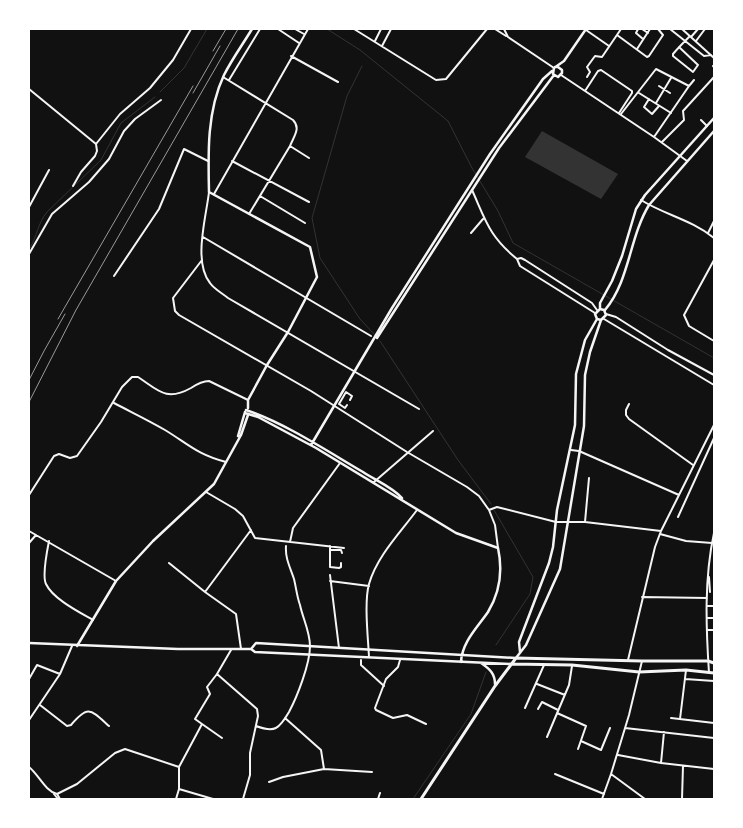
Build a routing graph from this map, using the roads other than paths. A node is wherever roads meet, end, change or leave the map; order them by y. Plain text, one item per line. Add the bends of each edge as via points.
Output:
1 (191, 29) edge
2 (252, 29) edge
3 (260, 29) edge
4 (278, 29) edge
5 (295, 29) edge
6 (308, 29) edge
7 (354, 29) edge
8 (382, 29) edge
9 (390, 29) edge
10 (487, 29) edge
11 (495, 29) edge
12 (504, 29) edge
13 (586, 29) edge
14 (616, 29) edge
15 (638, 29) edge
16 (642, 29) edge
17 (650, 29) edge
18 (658, 29) edge
19 (670, 29) edge
20 (682, 29) edge
21 (698, 29) edge
22 (705, 29) edge
23 (620, 30) edge
24 (648, 33) junction
25 (304, 34) junction
26 (617, 35) junction
27 (690, 36) junction
28 (508, 37) junction
29 (643, 39) junction
30 (374, 41) junction
31 (696, 41) junction
32 (684, 42) junction
33 (299, 43) junction
34 (382, 46) junction
35 (610, 46) junction
36 (679, 47) junction
37 (637, 49) junction
38 (711, 55) junction
39 (291, 56) junction
40 (714, 58) edge
41 (564, 61) junction
42 (554, 69) junction
43 (561, 73) junction
44 (554, 75) junction
45 (223, 77) junction
46 (587, 77) dead end
47 (672, 77) junction
48 (713, 79) edge
49 (229, 80) junction
50 (694, 80) dead end
51 (338, 82) dead end
52 (659, 86) dead end
53 (689, 86) junction
54 (29, 89) edge
55 (664, 89) junction
56 (584, 91) junction
57 (638, 92) junction
58 (670, 93) dead end
59 (649, 99) junction
60 (161, 100) dead end
61 (266, 102) junction
62 (656, 103) junction
63 (659, 106) junction
64 (671, 113) junction
65 (620, 114) junction
66 (714, 118) edge
67 (701, 120) dead end
68 (708, 126) junction
69 (714, 131) edge
70 (654, 137) junction
71 (662, 142) junction
72 (96, 144) junction
73 (290, 146) junction
74 (682, 156) junction
75 (309, 158) dead end
76 (232, 160) junction
77 (208, 161) junction
78 (484, 162) junction
79 (688, 162) junction
80 (488, 165) junction
81 (49, 170) dead end
82 (268, 181) junction
83 (73, 186) dead end
84 (472, 190) junction
85 (209, 192) junction
86 (214, 194) junction
87 (260, 196) junction
88 (641, 200) junction
89 (309, 202) dead end
90 (650, 206) junction
91 (29, 207) edge
92 (249, 214) junction
93 (484, 219) junction
94 (714, 221) edge
95 (305, 223) dead end
96 (471, 233) dead end
97 (708, 233) junction
98 (203, 237) junction
99 (714, 238) edge
100 (29, 252) edge
101 (517, 259) junction
102 (202, 260) junction
103 (714, 260) edge
104 (114, 276) dead end
105 (612, 281) junction
106 (620, 285) junction
107 (308, 297) junction
108 (597, 310) junction
109 (605, 312) junction
110 (597, 319) junction
111 (603, 319) junction
112 (288, 332) junction
113 (371, 336) dead end
114 (376, 339) junction
115 (714, 341) edge
116 (266, 365) junction
117 (355, 372) junction
118 (714, 375) edge
119 (714, 385) edge
120 (248, 400) junction
121 (350, 400) dead end
122 (113, 403) junction
123 (336, 404) junction
124 (629, 404) dead end
125 (348, 405) dead end
126 (419, 409) dead end
127 (247, 411) junction
128 (714, 425) edge
129 (433, 431) dead end
130 (714, 438) edge
131 (312, 444) junction
132 (570, 450) junction
133 (579, 451) junction
134 (407, 452) junction
135 (226, 462) junction
136 (340, 462) junction
137 (694, 465) junction
138 (590, 478) dead end
139 (375, 481) junction
140 (206, 492) junction
141 (29, 495) edge
142 (679, 495) junction
143 (417, 510) junction
144 (490, 510) junction
145 (678, 517) dead end
146 (568, 521) junction
147 (556, 522) junction
148 (585, 522) junction
149 (251, 530) junction
150 (29, 531) edge
151 (660, 532) junction
152 (714, 533) edge
153 (36, 534) junction
154 (49, 541) junction
155 (290, 542) junction
156 (29, 543) edge
157 (712, 543) junction
158 (286, 546) dead end
159 (330, 548) junction
160 (344, 548) dead end
161 (498, 548) junction
162 (342, 552) dead end
163 (710, 555) junction
164 (714, 555) edge
165 (711, 560) edge
166 (170, 563) dead end
167 (341, 563) dead end
168 (330, 575) dead end
169 (708, 580) junction
170 (714, 580) edge
171 (116, 581) junction
172 (330, 582) junction
173 (369, 586) junction
174 (205, 592) junction
175 (708, 592) junction
176 (714, 592) edge
177 (642, 597) junction
178 (707, 598) junction
179 (707, 606) junction
180 (714, 606) edge
181 (707, 618) junction
182 (714, 618) edge
183 (93, 620) junction
184 (707, 630) junction
185 (714, 630) edge
186 (29, 643) edge
187 (72, 646) junction
188 (77, 646) junction
189 (310, 646) junction
190 (339, 648) junction
191 (241, 649) junction
192 (251, 649) junction
193 (369, 649) junction
194 (231, 650) junction
195 (520, 652) junction
196 (308, 655) junction
197 (461, 655) junction
198 (369, 657) junction
199 (516, 658) junction
200 (400, 659) junction
201 (361, 660) dead end
202 (628, 660) junction
203 (642, 661) junction
204 (708, 661) junction
205 (461, 662) junction
206 (480, 662) junction
207 (714, 662) edge
208 (512, 664) junction
209 (545, 664) junction
210 (572, 665) junction
211 (686, 670) junction
212 (639, 672) junction
213 (709, 673) junction
214 (714, 673) edge
215 (60, 674) junction
216 (217, 674) junction
217 (29, 679) edge
218 (685, 679) junction
219 (714, 681) edge
220 (536, 684) junction
221 (384, 686) junction
222 (495, 686) junction
223 (565, 696) junction
224 (40, 705) junction
225 (525, 708) dead end
226 (538, 709) dead end
227 (558, 712) junction
228 (285, 718) junction
229 (671, 718) dead end
230 (680, 719) junction
231 (29, 720) edge
232 (714, 723) edge
233 (202, 724) junction
234 (426, 724) dead end
235 (109, 726) dead end
236 (256, 726) junction
237 (610, 728) dead end
238 (625, 728) junction
239 (664, 732) junction
240 (547, 737) dead end
241 (222, 738) dead end
242 (714, 738) edge
243 (581, 741) junction
244 (578, 749) dead end
245 (617, 755) junction
246 (661, 763) junction
247 (683, 766) junction
248 (29, 767) edge
249 (179, 767) junction
250 (714, 769) edge
251 (324, 770) junction
252 (372, 772) dead end
253 (555, 774) dead end
254 (611, 774) junction
255 (268, 782) dead end
256 (179, 789) junction
257 (380, 792) dead end
258 (55, 794) junction
259 (604, 794) junction
260 (59, 799) edge
261 (176, 799) edge
262 (212, 799) edge
263 (242, 799) edge
264 (378, 799) edge
265 (420, 799) edge
266 (602, 799) edge
267 (646, 799) edge
268 (682, 799) edge

1 - 72 street via 154,84 115,119
2 - 45 street
3 - 49 street
4 - 33 street
5 - 25 street
6 - 25 street
7 - 30 street
8 - 30 street
9 - 34 street
10 - 34 street via 446,79 432,78
11 - 28 street
12 - 28 street
13 - 35 street
13 - 41 street
14 - 23 street
15 - 29 street via 636,33
16 - 24 street
17 - 24 street
18 - 37 street via 663,35 649,56
19 - 32 street
20 - 27 street
21 - 27 street
22 - 31 street
23 - 26 street
24 - 29 street
25 - 33 street
26 - 35 street
26 - 37 street
27 - 31 street
27 - 32 street
28 - 42 street
29 - 37 street
30 - 34 street
31 - 38 street
32 - 36 street
32 - 38 street via 704,56
33 - 39 street
35 - 46 street via 602,57 595,56 587,67 590,72
36 - 36 street via 698,65 693,72 673,56
38 - 40 street
39 - 51 street
39 - 61 street
41 - 42 street
41 - 43 street
42 - 43 street via 560,68
42 - 44 street
42 - 78 street via 543,79
43 - 44 street via 557,77
43 - 56 street
44 - 80 street
45 - 49 street
45 - 77 street via 212,115
47 - 53 street
47 - 55 street
47 - 57 street via 656,69
48 - 71 street via 683,112 684,120
49 - 61 street
50 - 53 street
52 - 55 street
53 - 64 street
54 - 72 street
55 - 58 street
55 - 62 street
56 - 65 street
56 - 65 street via 601,70 632,91
57 - 59 street
57 - 65 street
59 - 62 street
59 - 63 street via 644,107 652,114
60 - 100 street via 124,131 109,158 89,182 52,214
61 - 73 street via 297,124
61 - 76 street
62 - 63 street
63 - 64 street
64 - 70 street
65 - 70 street
66 - 68 street
67 - 68 street
68 - 74 street
69 - 79 street
70 - 71 street
71 - 74 street
72 - 83 street via 95,156
73 - 75 street
73 - 82 street
74 - 79 street
74 - 88 street
76 - 82 street
76 - 86 street
77 - 85 street
77 - 104 street via 184,149 159,209
78 - 80 street
78 - 114 street
79 - 90 street
80 - 84 street
81 - 91 street
82 - 87 street
82 - 89 street
84 - 93 street
84 - 114 street
85 - 86 street
85 - 98 street
86 - 92 street
87 - 92 street
87 - 95 street
88 - 90 street
88 - 105 street
90 - 97 street
90 - 106 street via 639,226
92 - 107 street via 310,247 317,277
93 - 96 street
93 - 101 street via 495,238
94 - 97 street
97 - 99 street
98 - 102 street
98 - 107 street
101 - 108 street via 520,266
101 - 108 street via 525,260
102 - 112 street via 203,271 216,290
102 - 116 street via 173,298 175,311
103 - 115 street via 684,315 689,326
105 - 106 street
105 - 108 street
106 - 109 street
107 - 112 street
107 - 113 street
108 - 109 street
108 - 110 street
109 - 111 street
109 - 118 street
110 - 111 street
110 - 132 street via 585,340 576,374 575,425
111 - 119 street
111 - 133 street via 585,375 584,426
112 - 116 street
112 - 117 street
114 - 117 street
116 - 120 street
116 - 123 street
117 - 123 street
117 - 126 street
120 - 122 street via 209,381 170,395 164,394 132,376
120 - 127 street
121 - 123 street via 352,396 346,392
122 - 135 street via 191,448
122 - 141 street via 76,456 54,456
123 - 125 street via 345,408
123 - 131 street
123 - 134 street
124 - 137 street via 626,416 629,419
127 - 131 street
127 - 135 street
128 - 137 street
129 - 134 street
130 - 145 street
131 - 136 street
131 - 139 street
132 - 133 street
132 - 147 street
133 - 142 street
133 - 146 street
134 - 139 street
134 - 144 street via 467,487
135 - 140 street
136 - 139 street
136 - 155 street via 293,528
137 - 142 street
138 - 148 street
139 - 143 street
140 - 149 street via 235,509
140 - 171 street
142 - 151 street
143 - 161 street via 456,533
143 - 173 street via 382,557
144 - 147 street via 496,507
144 - 161 street
146 - 147 street
146 - 148 street
146 - 195 street via 560,569
147 - 195 street via 549,564 519,642
148 - 151 street
149 - 155 street via 255,538
149 - 174 street
150 - 153 street
151 - 157 street via 686,541
151 - 177 street
152 - 157 street
153 - 154 street
153 - 156 street
154 - 171 street
154 - 183 street via 46,584 67,604
155 - 159 street
157 - 163 street
158 - 189 street via 285,555
159 - 160 street
159 - 162 street
159 - 167 street via 330,567 340,568
161 - 197 street via 500,583 495,598 472,631
163 - 164 street
163 - 165 street
165 - 169 street
166 - 174 street
168 - 172 street
169 - 170 street
169 - 175 street
171 - 183 street
172 - 173 street
172 - 190 street
173 - 193 street
174 - 191 street via 236,614
175 - 176 street
175 - 178 street
177 - 178 street
177 - 202 street
178 - 179 street
179 - 180 street
179 - 181 street
181 - 182 street
181 - 184 street
183 - 188 street
184 - 185 street
184 - 204 street
186 - 187 street
187 - 188 street
187 - 215 street
188 - 194 street
189 - 190 street
189 - 192 street via 256,643
189 - 196 street
190 - 193 street
191 - 192 street
191 - 194 street
192 - 196 street via 255,652
193 - 197 street
193 - 198 street
194 - 216 street
195 - 199 street
196 - 198 street
196 - 228 street via 297,696
197 - 199 street
197 - 205 street
198 - 200 street
199 - 202 main road
199 - 208 main road
200 - 205 street
200 - 221 street via 398,668 386,679
201 - 221 street via 361,665
202 - 203 main road
203 - 204 main road
203 - 212 street
204 - 207 main road
204 - 213 street
205 - 206 street
206 - 208 street
206 - 222 street via 493,674
208 - 209 main road
208 - 222 main road
209 - 210 main road
209 - 220 street
210 - 212 main road
210 - 223 street
211 - 212 main road
211 - 213 main road
211 - 218 street
212 - 238 street
213 - 214 main road
215 - 217 street via 37,665
215 - 224 street
216 - 233 street via 207,687 210,694 195,719
216 - 236 street via 254,706 258,716
218 - 219 street
218 - 230 street
220 - 223 street
220 - 225 street
221 - 234 street via 375,708 377,712 392,718 408,714
222 - 265 main road
223 - 227 street
224 - 231 street
224 - 235 street via 67,726 88,710
226 - 227 street via 542,702
227 - 240 street
227 - 243 street via 586,726
228 - 236 street via 277,728 269,731
228 - 251 street via 321,750
229 - 230 street
230 - 232 street
233 - 241 street
233 - 249 street
236 - 263 street via 250,753 250,775
237 - 243 street via 601,750
238 - 239 street
238 - 245 street
239 - 242 street
239 - 246 street
243 - 244 street
245 - 246 street
245 - 254 street
246 - 247 street
247 - 250 street
247 - 268 street
248 - 258 street via 47,790
249 - 256 street
249 - 258 street via 125,748 77,784
251 - 252 street
251 - 255 street
253 - 259 street
254 - 259 street
254 - 267 street
256 - 261 street
256 - 262 street
257 - 264 street
258 - 260 street
259 - 266 street

